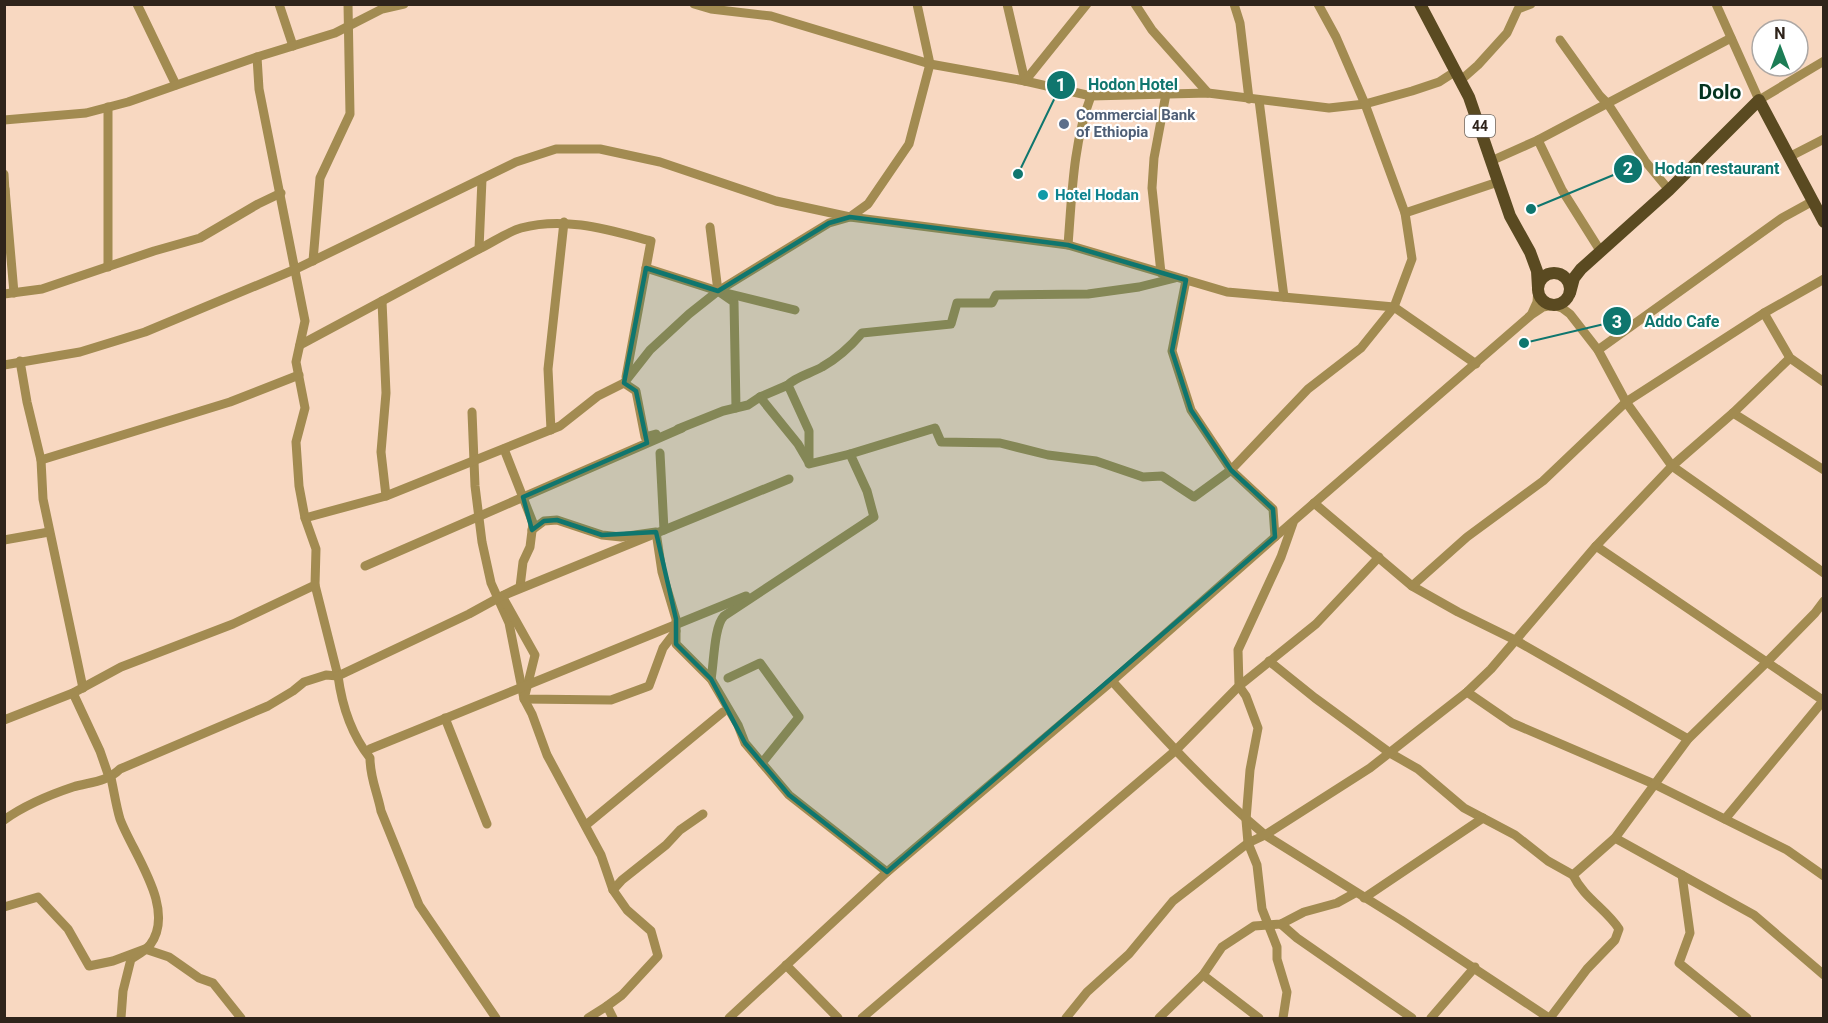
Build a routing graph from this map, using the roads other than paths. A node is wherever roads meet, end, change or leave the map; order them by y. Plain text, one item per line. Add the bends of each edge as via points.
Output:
1 (137, 4) edge
2 (279, 4) edge
3 (348, 4) edge
4 (404, 4) edge
5 (693, 4) edge
6 (917, 4) edge
7 (1008, 4) edge
8 (1086, 4) edge
9 (1135, 4) edge
10 (1234, 4) edge
11 (1318, 4) edge
12 (1420, 4) edge
13 (1531, 4) edge
14 (1716, 4) edge
15 (1516, 7) edge
16 (349, 26) junction
17 (1731, 39) junction
18 (1560, 40) dead end
19 (293, 46) junction
20 (257, 57) junction
21 (1824, 61) edge
22 (930, 64) junction
23 (1458, 75) junction
24 (1025, 81) junction
25 (176, 85) junction
26 (1208, 93) junction
27 (1166, 94) junction
28 (1091, 96) junction
29 (1254, 100) junction
30 (1759, 100) junction
31 (1365, 104) junction
32 (1608, 104) junction
33 (108, 107) junction
34 (4, 120) edge
35 (1824, 139) edge
36 (1538, 140) junction
37 (1789, 157) junction
38 (1491, 161) junction
39 (4, 174) edge
40 (482, 179) junction
41 (1498, 182) junction
42 (5, 189) edge
43 (1668, 190) junction
44 (281, 193) junction
45 (4, 194) edge
46 (1813, 201) junction
47 (1405, 213) junction
48 (850, 217) junction
49 (564, 222) junction
50 (1824, 222) edge
51 (710, 227) dead end
52 (1068, 245) junction
53 (479, 249) junction
54 (1530, 252) junction
55 (1601, 252) junction
56 (313, 261) junction
57 (108, 267) junction
58 (646, 268) junction
59 (1581, 268) junction
60 (296, 269) junction
61 (1161, 273) junction
62 (1558, 274) junction
63 (1182, 279) junction
64 (1824, 279) edge
65 (1538, 288) junction
66 (718, 291) junction
67 (9, 293) edge
68 (1570, 293) junction
69 (1284, 297) junction
70 (382, 301) junction
71 (1552, 305) junction
72 (1394, 307) junction
73 (795, 310) dead end
74 (1764, 313) junction
75 (1570, 314) junction
76 (1531, 315) junction
77 (300, 345) junction
78 (1598, 350) junction
79 (1790, 358) junction
80 (21, 362) junction
81 (1476, 364) junction
82 (4, 365) edge
83 (299, 375) junction
84 (625, 382) junction
85 (1824, 382) edge
86 (788, 386) junction
87 (760, 397) junction
88 (1626, 402) junction
89 (736, 408) junction
90 (472, 412) dead end
91 (1733, 413) junction
92 (682, 428) junction
93 (551, 430) junction
94 (504, 449) junction
95 (660, 453) dead end
96 (850, 454) junction
97 (41, 460) junction
98 (809, 464) junction
99 (1672, 466) junction
100 (1231, 470) junction
101 (1824, 471) edge
102 (789, 479) dead end
103 (386, 496) junction
104 (1314, 503) junction
105 (305, 518) junction
106 (1293, 521) junction
107 (533, 523) junction
108 (664, 530) junction
109 (49, 532) junction
110 (1275, 537) junction
111 (4, 540) edge
112 (1596, 546) junction
113 (1379, 558) junction
114 (365, 566) dead end
115 (1824, 573) edge
116 (315, 585) junction
117 (1412, 586) junction
118 (766, 588) junction
119 (502, 596) junction
120 (1824, 601) edge
121 (676, 631) junction
122 (1515, 640) junction
123 (1269, 661) junction
124 (1768, 661) junction
125 (338, 676) junction
126 (728, 678) dead end
127 (711, 679) junction
128 (1112, 681) junction
129 (1239, 686) junction
130 (83, 688) junction
131 (1467, 692) junction
132 (73, 693) junction
133 (524, 699) junction
134 (1823, 701) edge
135 (723, 712) dead end
136 (445, 718) junction
137 (4, 720) edge
138 (1688, 739) junction
139 (370, 749) dead end
140 (1175, 751) junction
141 (1390, 753) junction
142 (762, 763) junction
143 (111, 778) junction
144 (1654, 783) junction
145 (703, 814) dead end
146 (1483, 818) junction
147 (1725, 819) junction
148 (4, 820) edge
149 (1246, 820) junction
150 (487, 824) dead end
151 (586, 825) junction
152 (1265, 835) junction
153 (1615, 838) junction
154 (1248, 843) junction
155 (887, 872) junction
156 (1573, 875) junction
157 (1682, 875) junction
158 (1824, 876) edge
159 (613, 891) junction
160 (1360, 895) junction
161 (4, 907) edge
162 (1269, 924) junction
163 (1281, 924) junction
164 (145, 949) junction
165 (786, 965) junction
166 (1475, 968) junction
167 (1203, 975) junction
168 (1824, 975) edge
169 (607, 1006) junction
170 (121, 1018) edge
171 (241, 1018) edge
172 (496, 1018) edge
173 (588, 1018) edge
174 (613, 1018) edge
175 (729, 1018) edge
176 (838, 1018) edge
177 (862, 1018) edge
178 (1066, 1018) edge
179 (1159, 1018) edge
180 (1259, 1018) edge
181 (1283, 1018) edge
182 (1412, 1018) edge
183 (1431, 1018) edge
184 (1549, 1018) edge
185 (1748, 1018) edge

1 - 25 street
2 - 19 street
3 - 16 street
4 - 16 street via 382,9
5 - 22 street via 771,16
6 - 22 street
7 - 24 street
8 - 24 street
9 - 26 street via 1152,30
10 - 29 street
11 - 31 street
12 - 23 main road, 44
13 - 15 street
14 - 17 street
15 - 23 street via 1507,33 1479,65
16 - 19 street
16 - 56 street via 350,114 320,178
17 - 30 street
17 - 32 street
18 - 32 street
19 - 20 street
20 - 25 street
20 - 44 street via 259,89
21 - 30 street
22 - 24 street
22 - 48 street via 909,144 868,204
23 - 31 street
23 - 38 main road, 44
24 - 28 street
25 - 33 street
26 - 27 street
26 - 29 street
27 - 28 street
27 - 61 street via 1152,188
28 - 52 street via 1074,165
29 - 31 street via 1329,108
29 - 69 street
30 - 37 main road
30 - 43 main road
31 - 47 street
32 - 36 street
32 - 43 street
33 - 34 street via 86,113
33 - 57 street
35 - 37 street
36 - 38 street
36 - 55 street via 1562,190
37 - 46 main road
38 - 41 main road, 44
39 - 42 street
40 - 48 street via 556,149 600,148 660,162 776,201
40 - 53 street
40 - 56 street
41 - 47 street
41 - 54 main road, 44 via 1509,216
42 - 45 street
42 - 67 street
43 - 55 main road
44 - 57 street via 200,238
44 - 60 street
46 - 50 main road
46 - 78 street via 1782,218
47 - 72 street via 1412,259
48 - 52 street
48 - 66 street via 829,223
49 - 53 street via 520,228
49 - 58 street via 651,241
49 - 93 street via 548,369
51 - 66 street
52 - 61 street
53 - 70 street
54 - 62 main road
54 - 65 main road
55 - 59 main road
56 - 60 street
57 - 67 street via 42,289
58 - 66 street
58 - 84 street
59 - 62 main road
59 - 68 main road
60 - 77 street via 305,321
60 - 80 street via 145,332 80,352
61 - 63 street
62 - 65 main road via 1547,275
62 - 68 main road via 1566,279
63 - 69 street via 1227,292
63 - 86 street via 1088,294 996,295 992,303 957,303 951,324 862,333 824,367 792,380
63 - 100 street via 1172,351 1191,410
64 - 74 street
65 - 71 main road via 1541,297
65 - 76 street
66 - 73 street
66 - 84 street via 650,350
66 - 89 street via 734,302
68 - 71 main road via 1565,300
68 - 75 street
69 - 72 street
70 - 77 street
70 - 103 street via 386,393 381,452
71 - 75 street
71 - 76 street
72 - 81 street
72 - 100 street via 1361,348 1308,389
74 - 79 street
74 - 88 street
75 - 78 street
76 - 81 street
77 - 83 street via 296,362
78 - 88 street
79 - 85 street
79 - 91 street
80 - 82 street
80 - 97 street
81 - 104 street
83 - 97 street via 230,402
83 - 105 street via 305,408 296,442
84 - 92 street via 636,391 645,437
84 - 93 street
86 - 87 street
86 - 98 street via 809,431
87 - 89 street
87 - 98 street
88 - 99 street
88 - 117 street via 1543,481 1467,537
89 - 92 street
90 - 133 street via 482,542 491,583 509,623
91 - 99 street
91 - 101 street
92 - 114 street
93 - 94 street
94 - 103 street
94 - 107 street
95 - 108 street
96 - 98 street
96 - 100 street via 935,428 941,442 1000,443 1047,455 1096,461 1143,477 1162,476 1194,497
96 - 118 street via 874,517
97 - 109 street
99 - 112 street
99 - 115 street
100 - 110 street via 1273,509
102 - 108 street
103 - 105 street
104 - 106 street
104 - 113 street
105 - 116 street via 316,549
106 - 110 street
106 - 129 street via 1281,557 1238,650
107 - 119 street via 520,587
107 - 121 street via 532,530 544,521 557,520 621,537 656,532
108 - 119 street
109 - 111 street
109 - 130 street
110 - 128 street
112 - 122 street
112 - 124 street
113 - 117 street
113 - 123 street via 1316,624
116 - 125 street
116 - 130 street via 222,628 122,667
117 - 122 street
118 - 127 street via 720,620
118 - 136 street
119 - 125 street
119 - 133 street via 535,655
120 - 124 street
121 - 127 street via 676,644
121 - 133 street via 663,648 649,686 611,700
122 - 131 street
122 - 138 street
123 - 129 street
123 - 141 street
124 - 134 street
124 - 138 street
125 - 143 street via 326,675 304,682 268,706 120,769
125 - 172 street via 342,702 358,744 370,758 370,774 381,811 419,905
126 - 142 street via 760,663 799,717
127 - 142 street via 745,743
128 - 140 street
128 - 155 street
129 - 140 street
129 - 149 street via 1258,728
130 - 132 street
131 - 141 street
131 - 144 street via 1512,723
132 - 137 street
132 - 143 street
133 - 151 street via 547,755
134 - 147 street
135 - 151 street
136 - 139 street
136 - 150 street
138 - 144 street
140 - 149 street
140 - 177 street
141 - 146 street
141 - 152 street
142 - 155 street via 789,795
143 - 148 street via 72,787 21,808
143 - 164 street via 120,819 154,890 159,927
144 - 147 street
144 - 153 street
145 - 159 street
146 - 156 street
146 - 160 street
147 - 158 street via 1787,850
149 - 152 street
149 - 154 street
151 - 159 street
152 - 154 street
152 - 160 street
153 - 156 street
153 - 157 street
154 - 162 street via 1257,865 1262,909
154 - 178 street via 1173,901 1129,954 1087,992
155 - 165 street
156 - 184 street via 1578,886 1619,929 1615,940
157 - 168 street via 1754,915
157 - 185 street via 1690,933 1679,963
159 - 169 street via 651,931 658,956
160 - 163 street via 1304,912
160 - 166 street
161 - 164 street via 38,897 69,929 89,966
162 - 163 street
162 - 167 street via 1254,926 1222,947
162 - 181 street via 1287,992
163 - 182 street
164 - 170 street via 131,959
164 - 171 street via 170,957 213,983
165 - 175 street
165 - 176 street
166 - 183 street
166 - 184 street
167 - 179 street
167 - 180 street
169 - 173 street
169 - 174 street

